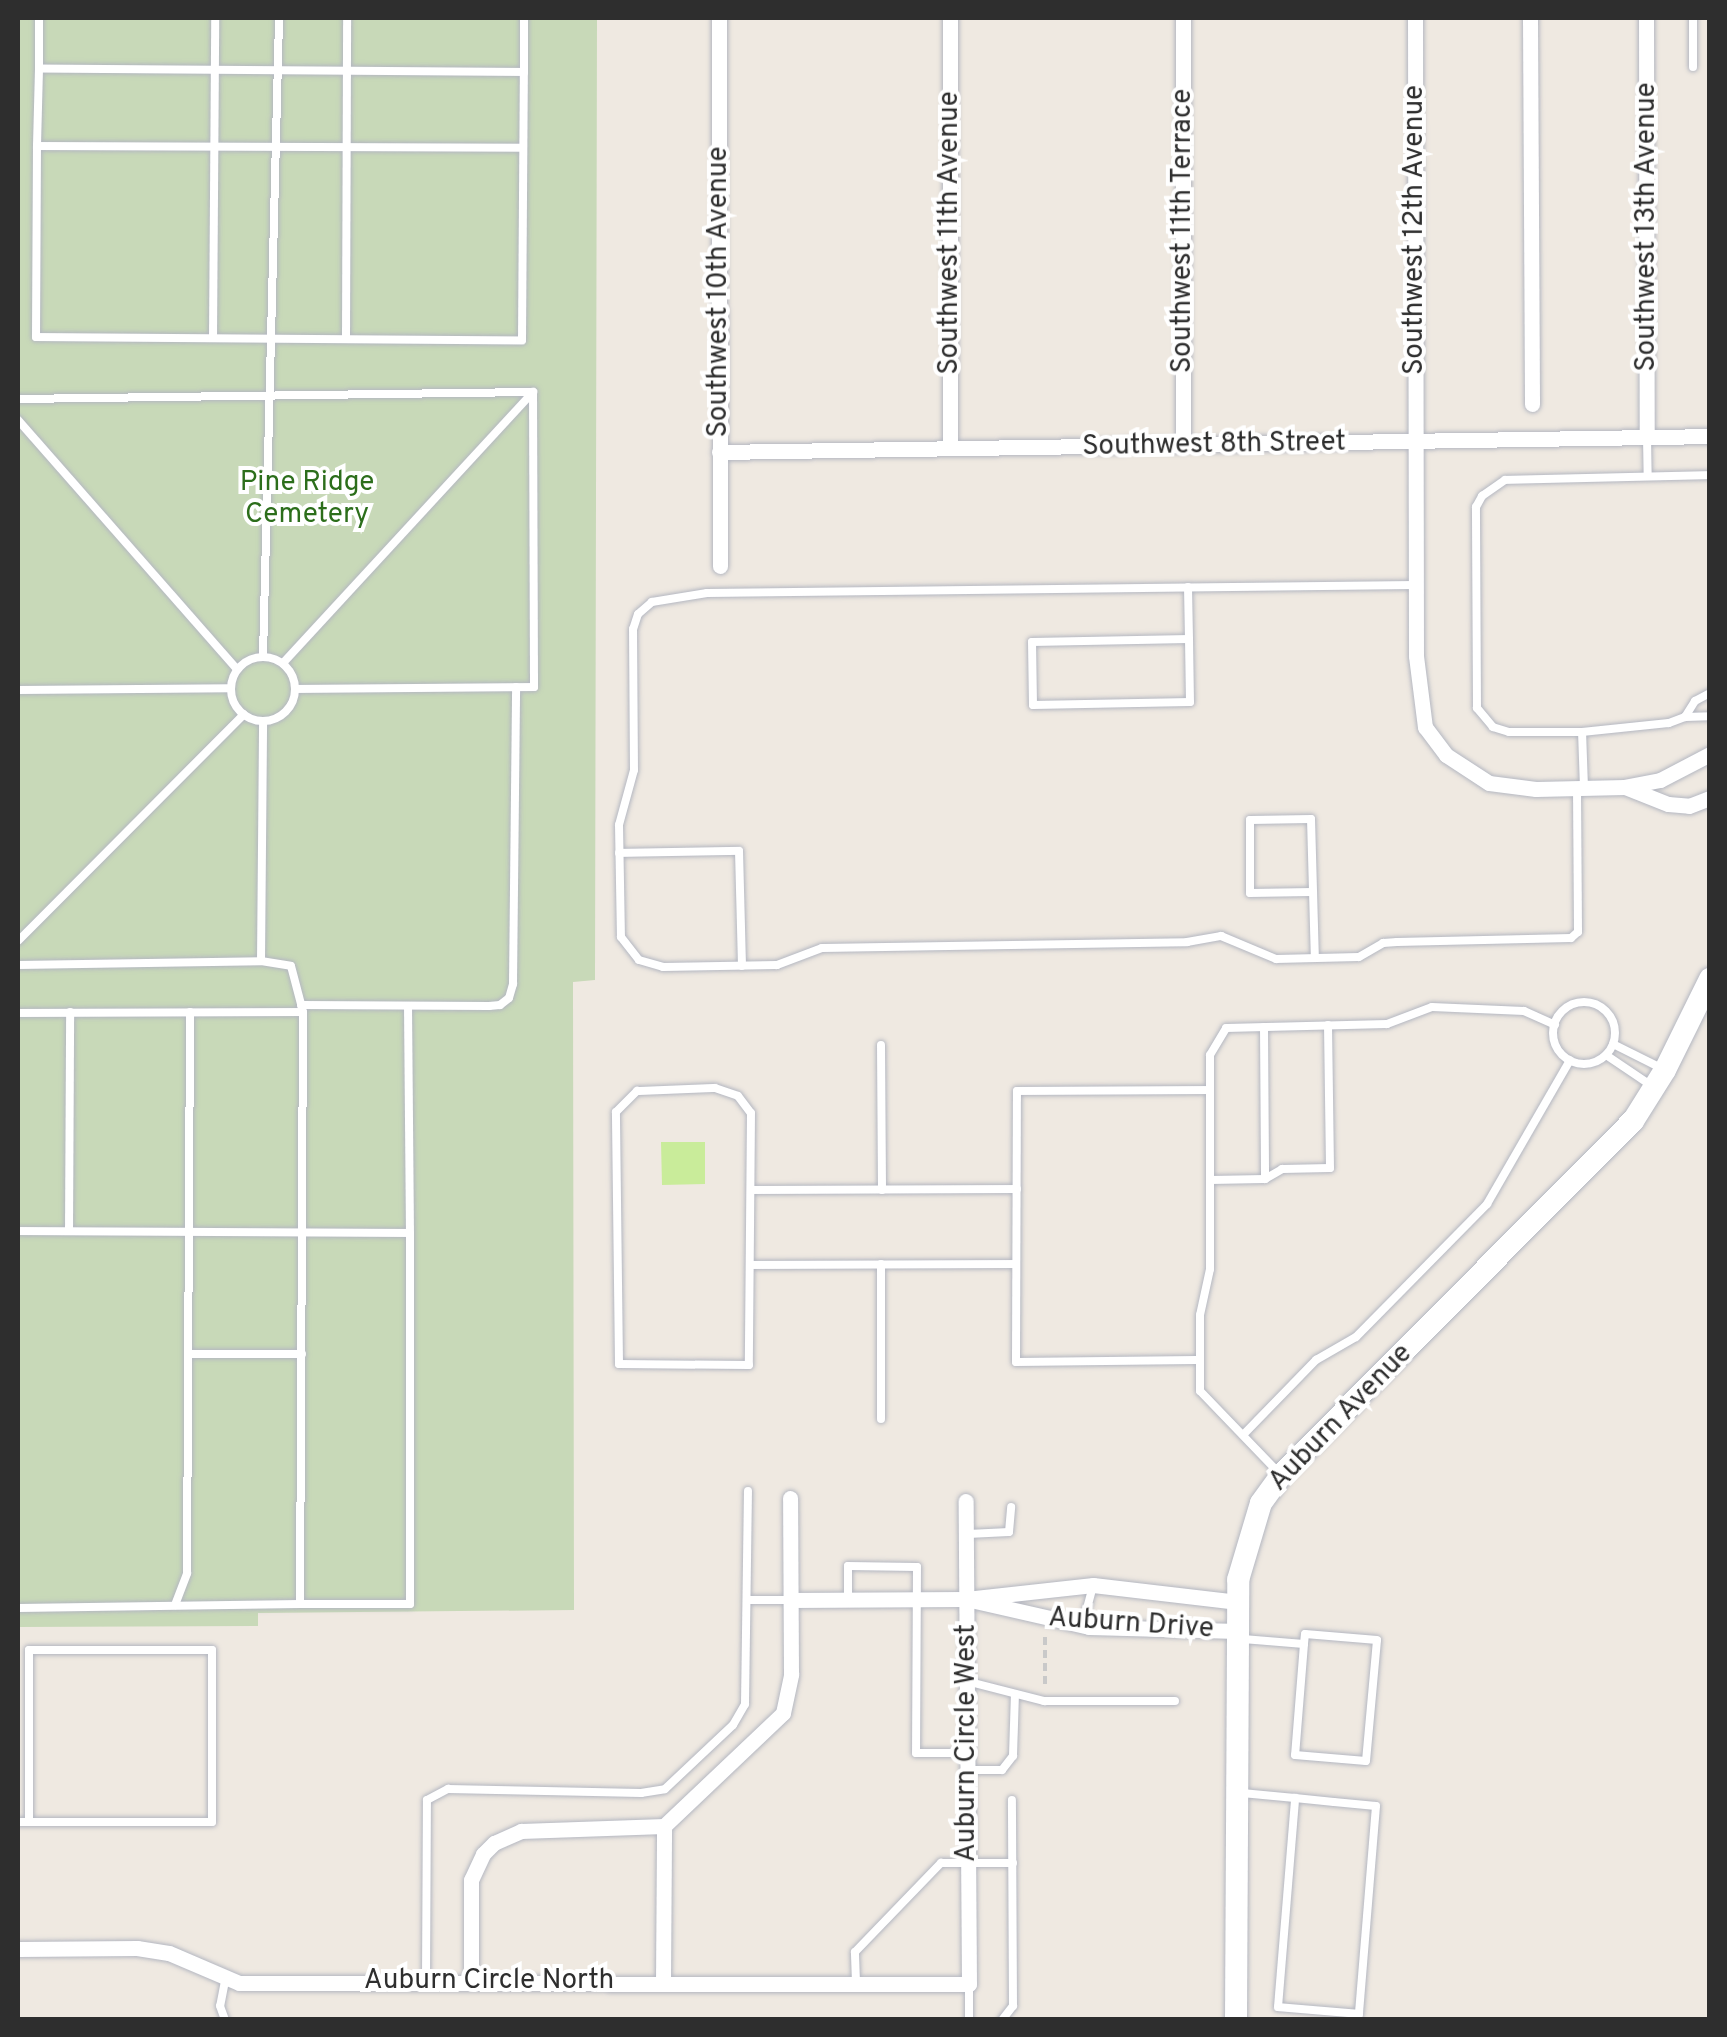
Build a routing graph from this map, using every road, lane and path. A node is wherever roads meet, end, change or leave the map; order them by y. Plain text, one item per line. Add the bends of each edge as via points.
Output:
1 (39, 18) edge
2 (216, 18) edge
3 (279, 18) edge
4 (348, 18) edge
5 (524, 18) edge
6 (718, 18) edge
7 (950, 18) edge
8 (1183, 18) edge
9 (1414, 18) edge
10 (1530, 18) edge
11 (1646, 18) edge
12 (1693, 18) edge
13 (1693, 67) dead end
14 (39, 69) junction
15 (215, 70) junction
16 (278, 71) junction
17 (347, 71) junction
18 (524, 72) junction
19 (37, 146) junction
20 (214, 146) junction
21 (275, 147) junction
22 (346, 148) junction
23 (523, 148) junction
24 (213, 338) junction
25 (269, 338) junction
26 (346, 339) junction
27 (533, 392) junction
28 (268, 395) junction
29 (18, 399) edge
30 (1532, 404) dead end
31 (18, 420) edge
32 (1710, 436) edge
33 (1647, 437) junction
34 (1415, 442) junction
35 (1182, 445) junction
36 (950, 448) junction
37 (719, 452) junction
38 (1648, 476) junction
39 (1710, 476) edge
40 (720, 566) dead end
41 (1415, 585) junction
42 (1188, 588) junction
43 (1189, 639) junction
44 (264, 656) junction
45 (283, 663) junction
46 (237, 669) junction
47 (516, 687) junction
48 (231, 688) junction
49 (296, 689) junction
50 (18, 690) edge
51 (1710, 693) edge
52 (244, 714) junction
53 (1710, 716) edge
54 (1685, 717) junction
55 (263, 721) junction
56 (1582, 732) junction
57 (1710, 754) edge
58 (1625, 787) junction
59 (1580, 788) junction
60 (1710, 798) edge
61 (619, 853) junction
62 (1312, 892) junction
63 (18, 942) edge
64 (1315, 958) junction
65 (261, 961) junction
66 (18, 965) edge
67 (742, 966) junction
68 (1710, 979) edge
69 (408, 1006) junction
70 (302, 1009) junction
71 (18, 1012) edge
72 (70, 1012) junction
73 (190, 1012) junction
74 (1328, 1025) junction
75 (1555, 1025) junction
76 (1264, 1027) junction
77 (1613, 1044) junction
78 (881, 1045) dead end
79 (1606, 1055) junction
80 (1570, 1060) junction
81 (1660, 1079) junction
82 (1210, 1090) junction
83 (1265, 1179) junction
84 (1210, 1180) junction
85 (752, 1190) junction
86 (882, 1190) junction
87 (1017, 1190) junction
88 (18, 1231) edge
89 (69, 1232) junction
90 (189, 1232) junction
91 (302, 1232) junction
92 (410, 1233) junction
93 (880, 1264) junction
94 (1016, 1264) junction
95 (751, 1265) junction
96 (188, 1354) junction
97 (302, 1354) junction
98 (1197, 1360) junction
99 (881, 1418) dead end
100 (1243, 1435) junction
101 (1281, 1475) junction
102 (748, 1491) dead end
103 (790, 1498) dead end
104 (966, 1502) dead end
105 (1011, 1507) dead end
106 (966, 1534) junction
107 (1093, 1585) junction
108 (917, 1599) junction
109 (966, 1599) junction
110 (747, 1600) junction
111 (790, 1600) junction
112 (848, 1600) junction
113 (1238, 1602) junction
114 (300, 1604) junction
115 (176, 1605) junction
116 (18, 1608) edge
117 (1089, 1627) junction
118 (1238, 1635) junction
119 (1045, 1637) dead end
120 (1304, 1644) junction
121 (966, 1681) junction
122 (1045, 1688) dead end
123 (1015, 1694) junction
124 (1175, 1702) dead end
125 (966, 1762) junction
126 (1240, 1792) junction
127 (1294, 1798) junction
128 (1012, 1800) dead end
129 (18, 1822) edge
130 (29, 1822) junction
131 (664, 1826) junction
132 (968, 1863) junction
133 (1013, 1863) junction
134 (18, 1949) edge
135 (225, 1981) junction
136 (426, 1981) junction
137 (471, 1981) junction
138 (664, 1981) junction
139 (856, 1983) junction
140 (969, 1984) junction
141 (226, 2020) edge
142 (970, 2020) edge
143 (1002, 2020) edge
144 (1236, 2020) edge

1 - 14 lane
2 - 15 lane
3 - 16 lane
4 - 17 lane
5 - 18 lane
6 - 37 street, Southwest 10th Avenue
7 - 36 street, Southwest 11th Avenue
8 - 35 street, Southwest 11th Terrace
9 - 34 street, Southwest 12th Avenue
10 - 30 street
11 - 33 street, Southwest 13th Avenue
12 - 13 lane
14 - 15 lane
14 - 19 lane
15 - 16 lane
15 - 20 lane
16 - 17 lane
16 - 21 lane
17 - 18 lane
17 - 22 lane
18 - 23 lane
19 - 20 lane
19 - 24 lane via 36,336
20 - 21 lane
20 - 24 lane
21 - 22 lane
21 - 25 lane
22 - 23 lane
22 - 26 lane
23 - 26 lane via 522,340
24 - 25 lane
25 - 26 lane
25 - 28 lane
27 - 28 lane
27 - 45 lane
27 - 47 lane via 534,687
28 - 29 lane
28 - 44 lane
31 - 46 lane
32 - 33 street, Southwest 8th Street
33 - 34 street, Southwest 8th Street
33 - 38 lane
34 - 35 street, Southwest 8th Street
34 - 41 street, Southwest 12th Avenue
35 - 36 street, Southwest 8th Street
36 - 37 street, Southwest 8th Street
37 - 40 street, Southwest 10th Avenue
38 - 39 lane
38 - 56 lane via 1506,480 1476,507 1478,708 1493,727 1509,732
41 - 42 lane
41 - 59 street, Southwest 12th Avenue via 1417,695 1425,728 1446,755 1489,783
42 - 43 lane
42 - 61 lane via 707,594 652,602 633,629 634,770 622,807
43 - 43 lane via 1190,702 1033,705 1032,642
44 - 45 lane
44 - 46 lane
45 - 49 lane
46 - 48 lane
47 - 49 lane
47 - 69 lane via 509,998 500,1005
48 - 50 lane
48 - 52 lane
49 - 55 lane via 289,708
51 - 54 lane
52 - 55 lane
52 - 63 lane
53 - 54 lane
54 - 56 lane
55 - 65 lane
56 - 59 lane
57 - 58 street via 1660,780
58 - 59 street, Southwest 12th Avenue
58 - 60 street via 1668,804
59 - 64 lane via 1578,932 1571,938 1383,943 1358,956
61 - 67 lane via 621,937 639,960 662,967
61 - 67 lane via 739,851
62 - 62 lane via 1311,818 1250,820 1250,893
62 - 64 lane
64 - 67 lane via 1276,959 1222,936 822,948 777,966
65 - 66 lane
65 - 70 lane via 290,966
68 - 81 street, Auburn Avenue
69 - 70 lane
69 - 92 lane
70 - 73 lane
70 - 91 lane
71 - 72 lane
72 - 73 lane
72 - 89 lane
73 - 90 lane
74 - 75 lane via 1386,1024 1432,1007 1524,1011
74 - 76 lane
74 - 83 lane via 1330,1168 1282,1169
75 - 77 lane via 1570,1005 1590,1002 1612,1020
75 - 80 lane via 1556,1046
76 - 82 lane via 1226,1028 1210,1055
76 - 83 lane
77 - 79 lane
77 - 81 lane
78 - 86 lane
79 - 80 lane via 1588,1063
79 - 81 lane
80 - 100 lane via 1488,1204 1356,1337 1316,1360
81 - 101 street, Auburn Avenue via 1633,1121
82 - 84 lane
82 - 87 lane via 1017,1091
83 - 84 lane
84 - 98 lane via 1210,1268
85 - 86 lane
85 - 95 lane
85 - 95 lane via 750,1112 738,1096 715,1088 636,1091 616,1112 619,1364 749,1365
86 - 87 lane
87 - 94 lane
88 - 89 lane
89 - 90 lane
90 - 91 lane
90 - 96 lane
91 - 92 lane
91 - 97 lane
92 - 114 lane via 410,1604
93 - 94 lane
93 - 95 lane
93 - 99 lane
94 - 98 lane via 1016,1362
96 - 97 lane
96 - 115 lane via 187,1572
97 - 114 lane
98 - 100 lane via 1200,1391
100 - 101 lane
101 - 113 street, Auburn Avenue via 1250,1526
102 - 110 lane
103 - 111 street
104 - 106 street, Auburn Circle West
105 - 106 lane via 1009,1532
106 - 109 street, Auburn Circle West
107 - 109 street, Auburn Drive
107 - 113 street, Auburn Drive
107 - 117 lane
108 - 109 street, Auburn Drive
108 - 112 street, Auburn Drive
108 - 112 lane via 917,1567 848,1566
108 - 125 lane via 916,1753
109 - 117 street, Auburn Drive
109 - 121 street, Auburn Circle West
110 - 111 lane
110 - 136 lane via 745,1704 734,1726 665,1790 448,1789 427,1800
111 - 112 street, Auburn Drive
111 - 131 street via 791,1674 782,1712
113 - 118 street, Auburn Avenue
114 - 115 lane
115 - 116 lane
117 - 118 street, Auburn Drive
118 - 120 lane
118 - 126 street, Auburn Avenue
119 - 122 path
120 - 120 lane via 1294,1755 1366,1761 1376,1640 1305,1634
121 - 123 lane
121 - 125 street, Auburn Circle West
123 - 124 lane via 1044,1702
123 - 125 lane via 1012,1756 1002,1770
125 - 132 street, Auburn Circle West
126 - 127 lane
126 - 144 street, Auburn Avenue
127 - 127 lane via 1376,1806 1359,2014 1278,2007
128 - 133 lane
129 - 130 lane
130 - 130 lane via 212,1822 212,1650 29,1650
131 - 137 street via 521,1831 494,1843 471,1880
131 - 138 street
132 - 133 lane
132 - 139 lane via 941,1863 855,1952
132 - 140 street, Auburn Circle West
133 - 143 lane via 1012,2006
134 - 135 street, Auburn Circle North via 137,1948 169,1953
135 - 136 street, Auburn Circle North
135 - 141 lane via 220,2006
136 - 137 street, Auburn Circle North
137 - 138 street, Auburn Circle North
138 - 139 street, Auburn Circle North
139 - 140 street, Auburn Circle North
140 - 142 lane

